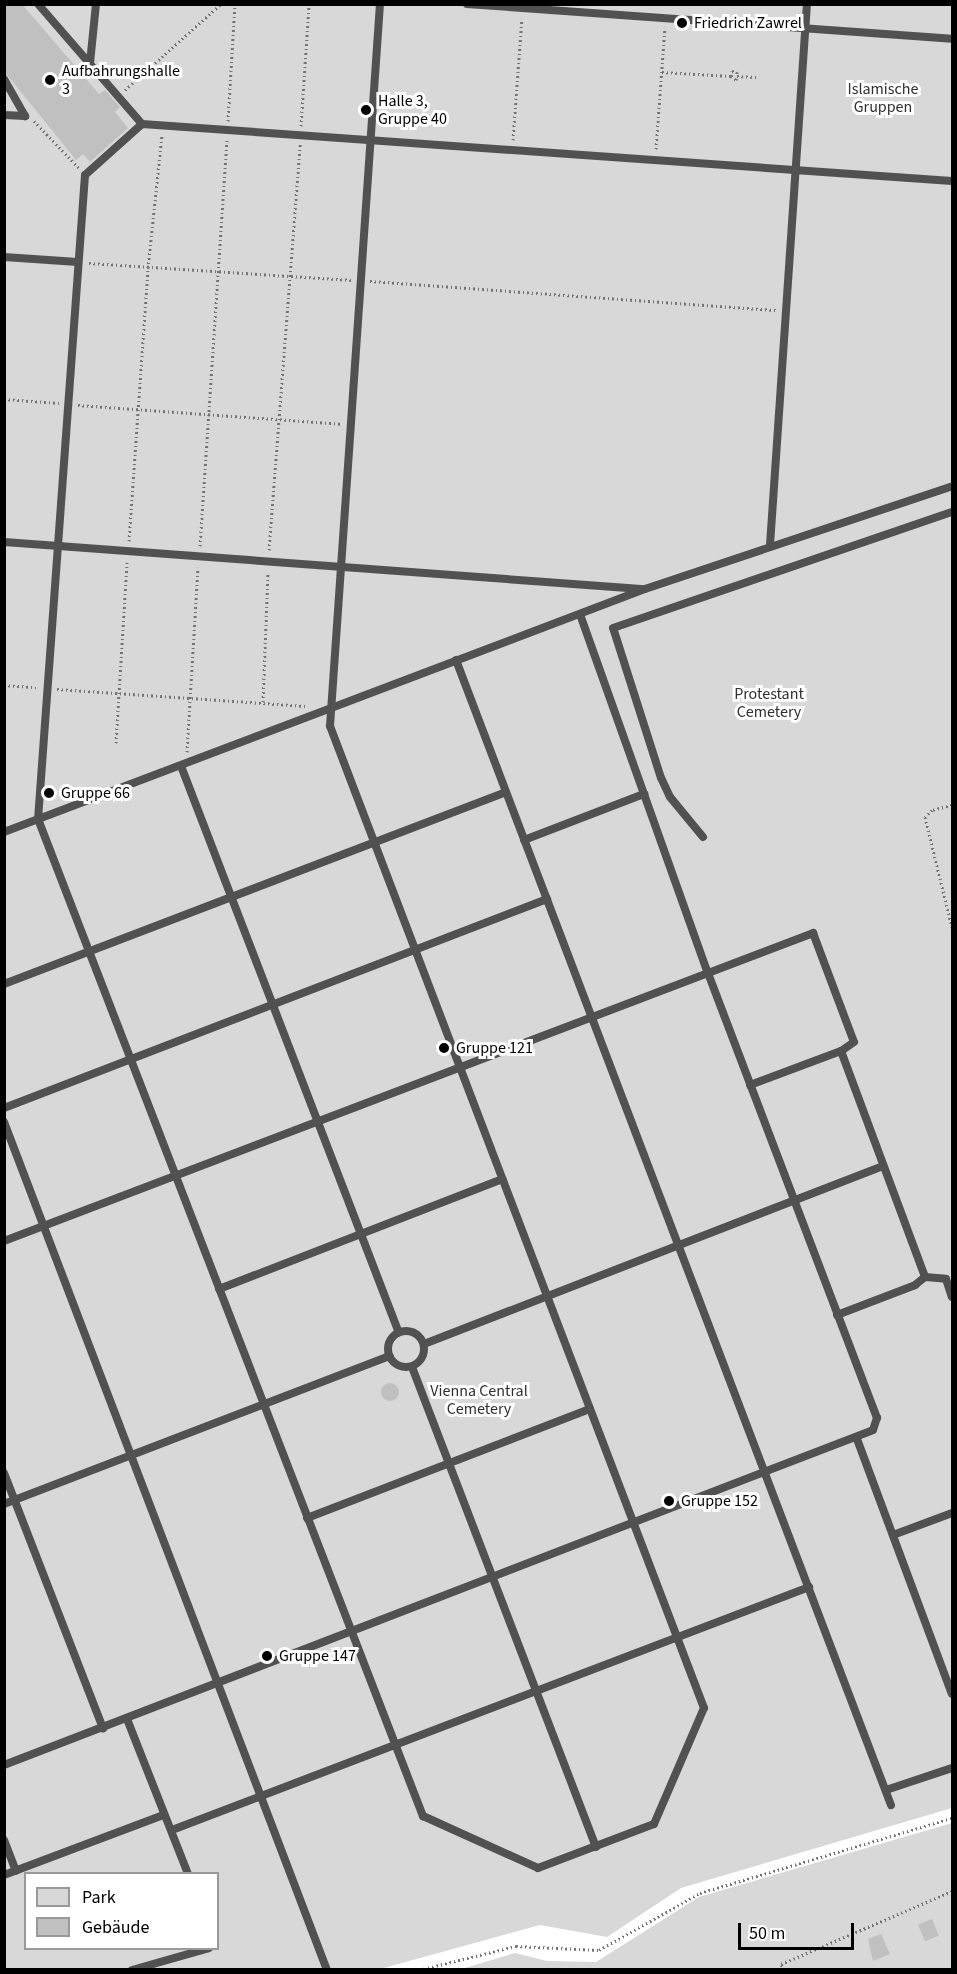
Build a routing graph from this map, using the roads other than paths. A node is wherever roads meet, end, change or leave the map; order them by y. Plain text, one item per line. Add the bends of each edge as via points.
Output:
1 (38, 4) edge
2 (96, 4) edge
3 (380, 4) edge
4 (467, 4) edge
5 (807, 4) edge
6 (805, 29) junction
7 (952, 39) edge
8 (90, 63) junction
9 (4, 79) edge
10 (4, 115) edge
11 (142, 124) junction
12 (372, 141) junction
13 (795, 170) junction
14 (952, 181) edge
15 (4, 257) edge
16 (78, 262) junction
17 (952, 486) edge
18 (952, 512) edge
19 (4, 542) edge
20 (770, 545) junction
21 (57, 546) junction
22 (341, 566) junction
23 (645, 589) junction
24 (580, 615) junction
25 (456, 660) junction
26 (330, 707) junction
27 (184, 764) junction
28 (506, 792) junction
29 (644, 794) junction
30 (38, 819) junction
31 (7, 830) edge
32 (703, 837) dead end
33 (524, 840) junction
34 (374, 843) junction
35 (232, 897) junction
36 (547, 900) junction
37 (89, 952) junction
38 (415, 952) junction
39 (707, 971) junction
40 (4, 984) edge
41 (273, 1005) junction
42 (591, 1016) junction
43 (841, 1051) junction
44 (130, 1059) junction
45 (459, 1066) junction
46 (750, 1085) junction
47 (4, 1108) edge
48 (317, 1120) junction
49 (4, 1122) edge
50 (882, 1166) junction
51 (175, 1176) junction
52 (502, 1179) junction
53 (794, 1200) junction
54 (43, 1226) junction
55 (361, 1234) junction
56 (4, 1241) edge
57 (677, 1246) junction
58 (925, 1277) junction
59 (219, 1289) junction
60 (545, 1294) junction
61 (952, 1297) edge
62 (837, 1315) junction
63 (399, 1333) junction
64 (424, 1344) junction
65 (390, 1356) junction
66 (412, 1367) junction
67 (264, 1405) junction
68 (590, 1409) junction
69 (857, 1439) junction
70 (131, 1455) junction
71 (448, 1462) junction
72 (4, 1473) edge
73 (765, 1474) junction
74 (15, 1500) junction
75 (4, 1504) edge
76 (952, 1513) edge
77 (307, 1518) junction
78 (633, 1522) junction
79 (893, 1535) junction
80 (493, 1578) junction
81 (809, 1587) junction
82 (351, 1633) junction
83 (677, 1638) junction
84 (221, 1683) junction
85 (536, 1692) junction
86 (952, 1694) edge
87 (127, 1719) junction
88 (103, 1728) junction
89 (395, 1746) junction
90 (4, 1766) edge
91 (952, 1768) edge
92 (886, 1790) junction
93 (263, 1796) junction
94 (891, 1805) dead end
95 (164, 1815) junction
96 (172, 1830) junction
97 (4, 1840) edge
98 (596, 1847) junction
99 (16, 1871) junction
100 (187, 1872) edge
101 (4, 1875) edge
102 (203, 1950) edge
103 (132, 1970) edge
104 (327, 1970) edge

1 - 8 lane
2 - 8 lane
3 - 12 lane
4 - 6 lane
5 - 6 lane
6 - 7 lane
6 - 13 lane
8 - 11 lane
9 - 10 lane via 25,116
11 - 12 lane
11 - 16 lane via 85,175
12 - 13 lane
12 - 22 lane
13 - 14 lane
13 - 20 lane
15 - 16 lane
16 - 21 lane
17 - 20 lane
18 - 32 lane via 613,628 670,797
19 - 21 lane
20 - 23 lane
21 - 22 lane
21 - 30 lane
22 - 23 lane
22 - 26 lane
23 - 24 lane
24 - 25 lane
24 - 29 lane
25 - 26 lane
25 - 28 lane
26 - 27 lane
26 - 34 lane via 330,726
27 - 30 lane
27 - 35 lane
28 - 33 lane
28 - 34 lane
29 - 33 lane
29 - 39 lane
30 - 31 lane
30 - 37 lane
33 - 36 lane
34 - 35 lane
34 - 38 lane
35 - 37 lane
35 - 41 lane
36 - 38 lane
36 - 42 lane
37 - 40 lane
37 - 44 lane
38 - 41 lane
38 - 45 lane
39 - 42 lane
39 - 43 lane via 813,933 854,1042
39 - 46 lane
41 - 44 lane
41 - 48 lane
42 - 45 lane
42 - 57 lane
43 - 46 lane
43 - 50 lane
44 - 47 lane
44 - 51 lane
45 - 48 lane
45 - 52 lane
46 - 53 lane
48 - 51 lane
48 - 55 lane
49 - 54 lane
50 - 53 lane
50 - 58 lane
51 - 54 lane
51 - 59 lane
52 - 55 lane
52 - 60 lane
53 - 57 lane
53 - 62 lane
54 - 56 lane
54 - 70 lane
55 - 59 lane
55 - 63 lane
57 - 60 lane
57 - 73 lane
58 - 61 lane via 946,1279
58 - 62 lane via 915,1285
59 - 67 lane
60 - 64 lane
60 - 68 lane
62 - 69 lane via 877,1418 873,1430
63 - 64 lane via 416,1334
63 - 65 lane via 391,1341
64 - 66 lane via 423,1355
65 - 66 lane via 397,1364
65 - 67 lane
66 - 71 lane
67 - 70 lane
67 - 77 lane
68 - 71 lane
68 - 78 lane
69 - 73 lane
69 - 79 lane
70 - 74 lane
70 - 84 lane
71 - 77 lane
71 - 80 lane
72 - 74 lane
73 - 78 lane
73 - 81 lane
74 - 75 lane
74 - 88 lane
76 - 79 lane
77 - 82 lane
78 - 80 lane
78 - 83 lane
79 - 86 lane
80 - 82 lane
80 - 85 lane
81 - 83 lane
81 - 92 lane
82 - 84 lane
82 - 89 lane
83 - 85 lane
83 - 98 lane via 704,1708 654,1824
84 - 87 lane
84 - 93 lane
85 - 89 lane
85 - 98 lane
87 - 88 lane
87 - 95 lane
88 - 90 lane
89 - 93 lane
89 - 98 lane via 423,1816 538,1868
91 - 92 lane
92 - 94 lane
93 - 96 lane
93 - 104 lane
95 - 96 lane
95 - 99 lane
96 - 100 lane
97 - 99 lane
99 - 101 lane
102 - 103 lane

